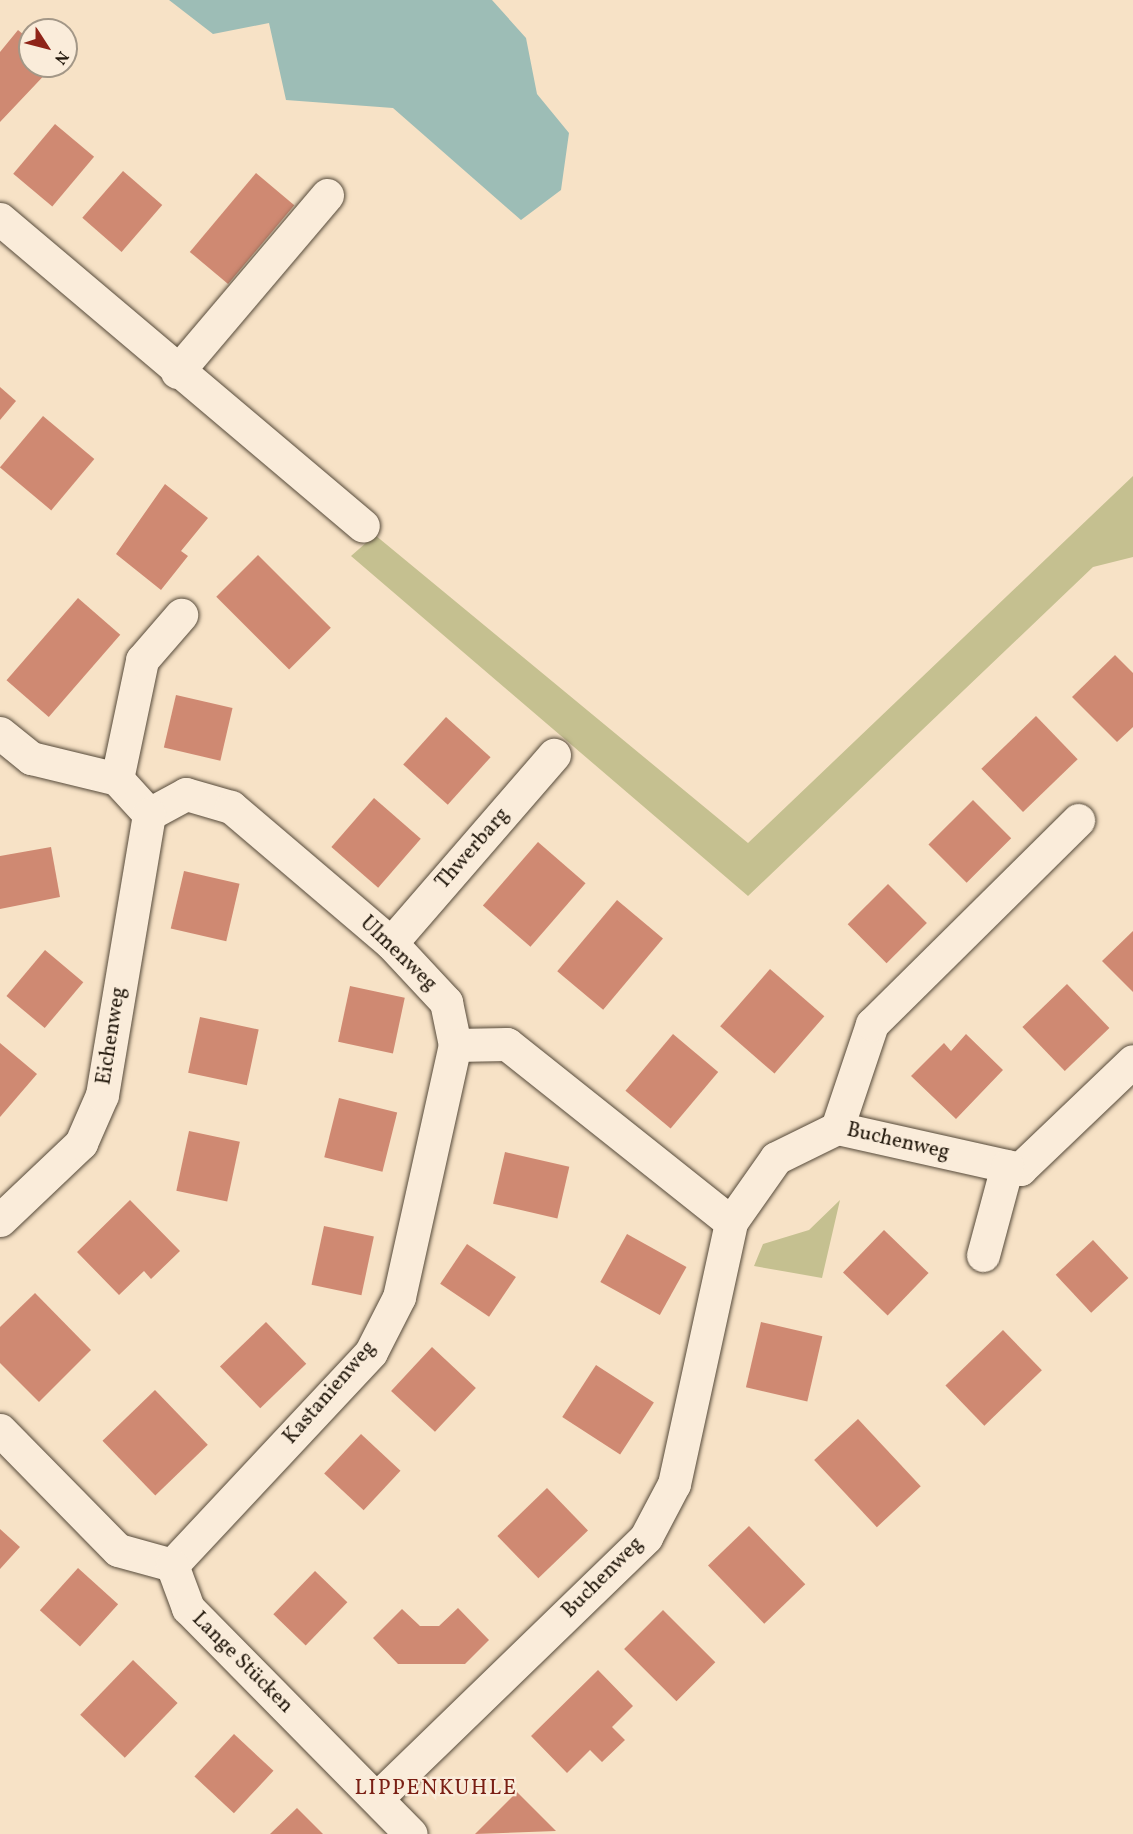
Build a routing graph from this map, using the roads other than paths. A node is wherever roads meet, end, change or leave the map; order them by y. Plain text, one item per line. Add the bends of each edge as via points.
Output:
1 (327, 195) dead end
2 (0, 219) edge
3 (177, 372) junction
4 (363, 526) dead end
5 (181, 615) dead end
6 (0, 733) edge
7 (554, 754) dead end
8 (117, 779) junction
9 (149, 814) junction
10 (1078, 820) dead end
11 (391, 943) junction
12 (455, 1045) junction
13 (1133, 1060) edge
14 (837, 1128) junction
15 (1007, 1166) junction
16 (0, 1220) edge
17 (730, 1222) junction
18 (983, 1255) dead end
19 (0, 1430) edge
20 (172, 1565) junction
21 (378, 1798) junction
22 (411, 1834) edge

1 - 3 street
2 - 3 street
3 - 4 street
5 - 8 street via 142,660
6 - 8 street via 31,758
7 - 11 street, Thwerbarg
8 - 9 street
9 - 11 street, Ulmenweg via 186,794 231,807
9 - 16 street, Eichenweg via 102,1095 81,1143
10 - 14 street, Buchenweg via 872,1024
11 - 12 street, Ulmenweg via 446,1002
12 - 17 street via 507,1044
12 - 20 street, Kastanienweg via 399,1297 371,1352
13 - 15 street via 1020,1169
14 - 15 street, Buchenweg
14 - 17 street via 776,1158
15 - 18 street
17 - 21 street, Buchenweg via 674,1484 646,1537
19 - 20 street via 118,1550
20 - 21 street, Lange Stücken via 188,1608
21 - 22 street, Lange Stücken

